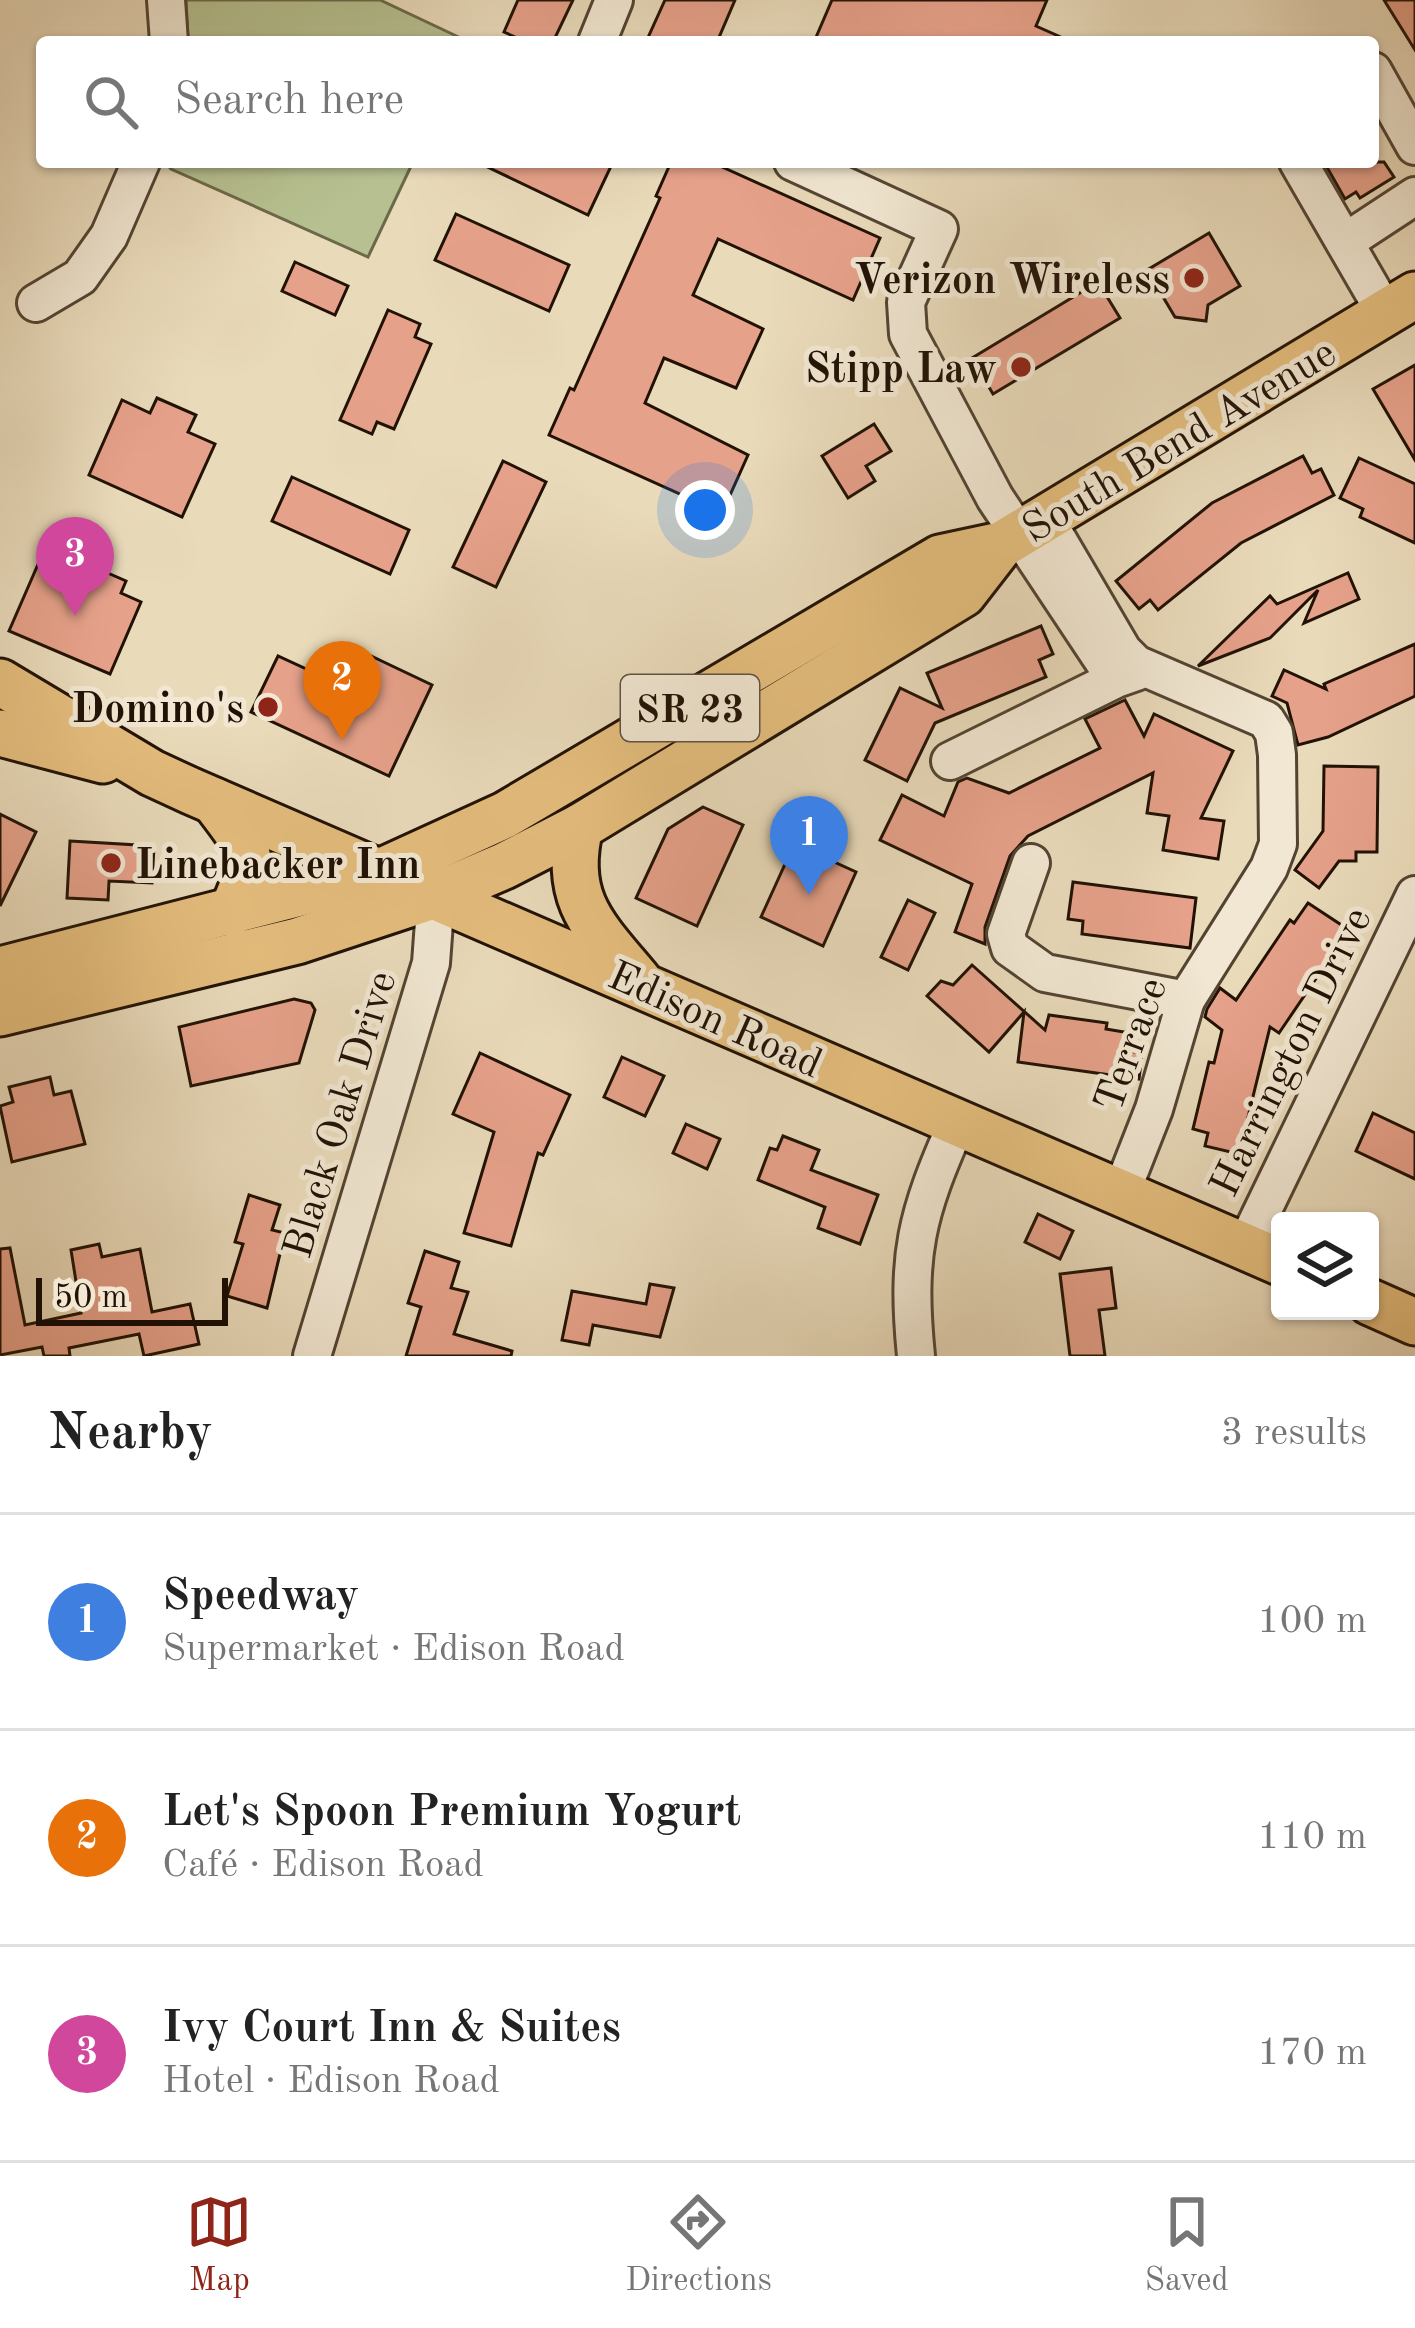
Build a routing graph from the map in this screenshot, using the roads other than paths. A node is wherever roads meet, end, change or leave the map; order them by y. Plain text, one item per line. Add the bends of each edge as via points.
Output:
1 (166, 0) edge
2 (614, 0) edge
3 (169, 36) edge
4 (599, 36) edge
5 (1379, 82) edge
6 (1415, 146) edge
7 (138, 168) edge
8 (806, 168) edge
9 (1302, 168) edge
10 (1415, 196) edge
11 (1345, 242) junction
12 (36, 303) dead end
13 (1401, 304) edge
14 (1021, 532) junction
15 (1148, 677) junction
16 (0, 682) edge
17 (0, 733) edge
18 (950, 761) dead end
19 (152, 773) junction
20 (214, 801) junction
21 (580, 827) junction
22 (1031, 863) dead end
23 (378, 873) junction
24 (436, 895) junction
25 (1415, 895) edge
26 (231, 913) junction
27 (0, 970) edge
28 (645, 988) junction
29 (1186, 1000) junction
30 (0, 1013) edge
31 (957, 1123) junction
32 (1121, 1192) junction
33 (1263, 1254) edge
34 (1379, 1306) edge
35 (1415, 1322) edge
36 (312, 1356) edge
37 (916, 1356) edge

1 - 3 street
2 - 4 street
5 - 6 street
7 - 12 street via 109,236 80,277
8 - 14 street via 939,229 906,302 908,334
9 - 11 street
10 - 11 street
11 - 13 street
13 - 14 main road, South Bend Avenue / SR 23
14 - 15 street
14 - 21 main road, South Bend Avenue / SR 23 via 963,594
14 - 23 main road, South Bend Avenue / SR 23 via 940,558 505,815
15 - 18 street
15 - 29 street, Terrace via 1266,720 1274,733 1278,844
16 - 19 main road, Edison Road
17 - 19 main road, Edison Road
19 - 20 main road, Edison Road
20 - 23 main road, Edison Road
20 - 26 main road via 245,842 250,865
21 - 24 main road, South Bend Avenue / SR 23
21 - 28 main road via 575,888
22 - 29 street via 1006,934 1010,948 1045,973
23 - 24 main road, Edison Road
23 - 26 main road, South Bend Avenue / SR 23
24 - 28 main road, Edison Road
24 - 30 main road, South Bend Avenue / SR 23 via 298,941
24 - 36 street, Black Oak Drive via 431,963
25 - 33 street, Harrington Drive
26 - 27 main road, South Bend Avenue / SR 23
28 - 31 main road, Edison Road
29 - 32 street, Terrace
31 - 32 main road, Edison Road
31 - 37 street via 914,1237
32 - 33 main road, Edison Road
34 - 35 main road

